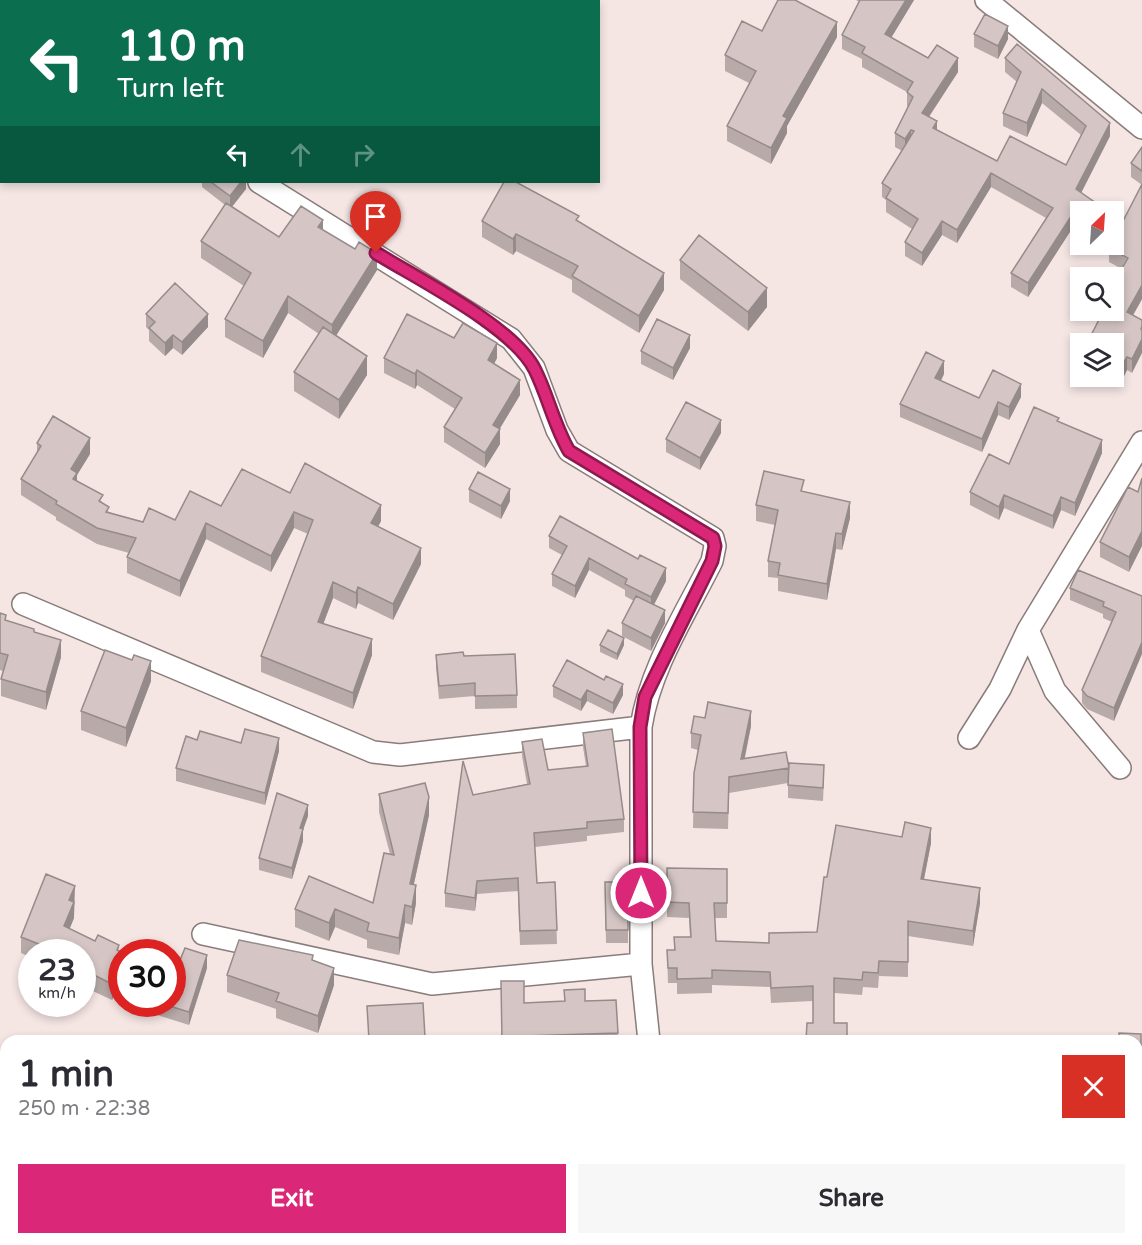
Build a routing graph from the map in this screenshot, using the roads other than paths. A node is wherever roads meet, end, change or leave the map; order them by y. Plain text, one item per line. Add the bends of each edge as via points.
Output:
1 (986, 0) edge
2 (1142, 128) edge
3 (261, 183) edge
4 (1142, 441) edge
5 (23, 604) dead end
6 (1028, 630) junction
7 (640, 727) junction
8 (969, 738) dead end
9 (1120, 768) dead end
10 (203, 934) dead end
11 (641, 964) junction
12 (648, 1035) edge

1 - 2 street
3 - 7 street via 511,339 534,368 569,451 713,538 712,561 645,697
4 - 6 street
5 - 7 street via 373,752 400,755
6 - 8 street via 1000,689
6 - 9 street via 1055,691
7 - 11 street
10 - 11 street via 432,984
11 - 12 street

